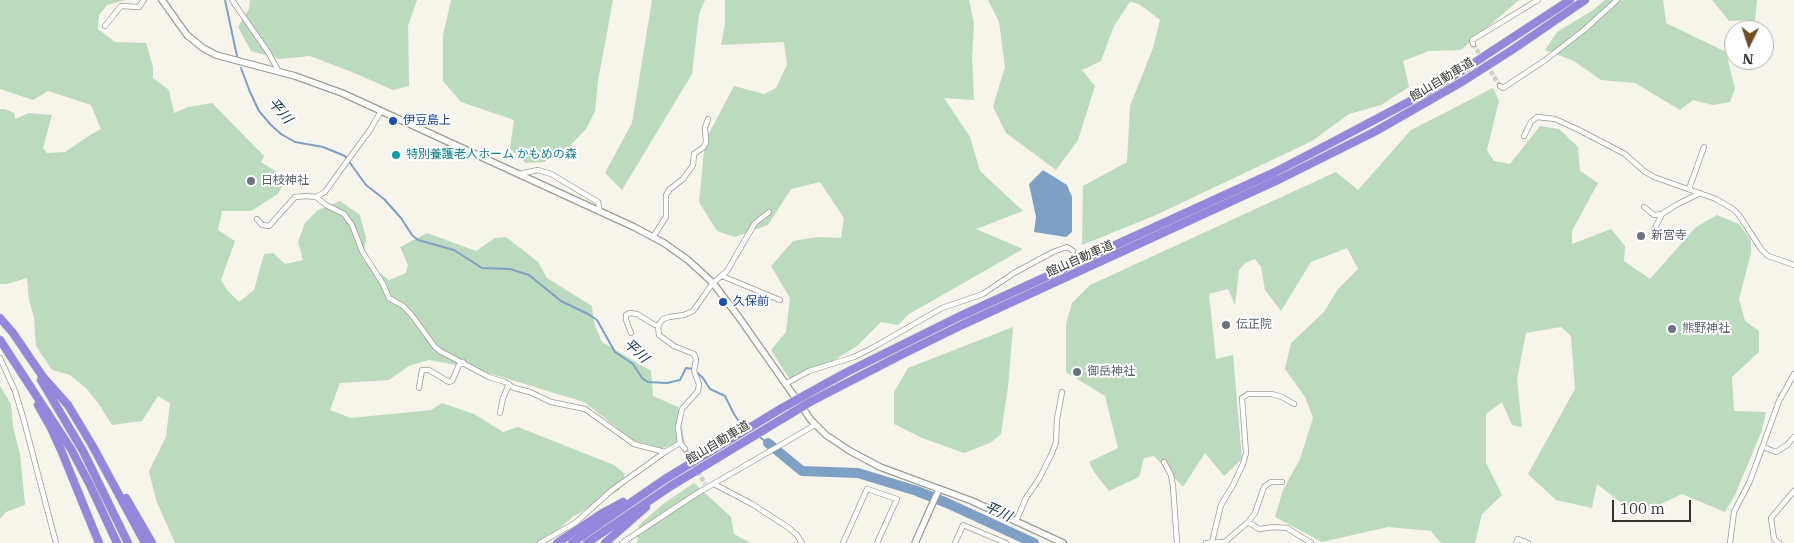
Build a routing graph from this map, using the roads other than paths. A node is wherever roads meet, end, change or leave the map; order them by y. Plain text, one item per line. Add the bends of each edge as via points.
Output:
1 (144, 0) edge
2 (162, 0) edge
3 (232, 0) edge
4 (1538, 0) edge
5 (1570, 0) edge
6 (1585, 0) edge
7 (1617, 0) edge
8 (105, 26) dead end
9 (1473, 44) dead end
10 (278, 72) junction
11 (1500, 86) dead end
12 (381, 111) junction
13 (708, 120) dead end
14 (1524, 136) dead end
15 (1704, 147) dead end
16 (518, 174) junction
17 (1689, 189) junction
18 (1700, 193) junction
19 (316, 197) junction
20 (1644, 207) dead end
21 (600, 212) junction
22 (769, 212) dead end
23 (1662, 214) junction
24 (257, 219) dead end
25 (1652, 234) dead end
26 (654, 237) junction
27 (1072, 252) dead end
28 (1794, 265) edge
29 (722, 276) junction
30 (713, 284) junction
31 (780, 300) dead end
32 (0, 319) edge
33 (658, 326) junction
34 (631, 333) dead end
35 (0, 340) edge
36 (0, 358) edge
37 (463, 362) junction
38 (1794, 374) edge
39 (508, 384) junction
40 (785, 384) junction
41 (419, 388) dead end
42 (33, 390) junction
43 (1062, 392) dead end
44 (1294, 404) dead end
45 (500, 413) dead end
46 (814, 425) junction
47 (1794, 437) edge
48 (680, 443) junction
49 (92, 446) junction
50 (1763, 447) junction
51 (685, 449) tunnel mouth
52 (665, 452) junction
53 (1164, 462) dead end
54 (665, 479) junction
55 (1282, 482) dead end
56 (714, 484) junction
57 (671, 486) junction
58 (939, 489) junction
59 (1794, 490) edge
60 (1016, 521) junction
61 (1248, 522) junction
62 (917, 542) edge
63 (1212, 542) junction
64 (56, 543) edge
65 (99, 543) edge
66 (118, 543) edge
67 (128, 543) edge
68 (145, 543) edge
69 (152, 543) edge
70 (540, 543) edge
71 (557, 543) edge
72 (572, 543) edge
73 (587, 543) edge
74 (605, 543) edge
75 (622, 543) edge
76 (802, 543) edge
77 (843, 543) edge
78 (877, 543) edge
79 (955, 543) edge
80 (1005, 543) edge
81 (1064, 543) edge
82 (1176, 543) edge
83 (1206, 543) edge
84 (1226, 543) edge
85 (1311, 543) edge
86 (1516, 543) edge
87 (1528, 543) edge
88 (1730, 543) edge
89 (1779, 543) edge

1 - 8 street via 139,7 121,6
2 - 10 street via 183,31 203,48 224,58
3 - 10 street
4 - 9 street via 1472,40
5 - 54 highway, 館山自動車道, bridge via 1460,72 1327,146 856,368 740,432
6 - 57 highway, 館山自動車道, bridge via 1465,80 1367,135 1280,179 954,329 810,402
7 - 11 street via 1544,60 1503,88
10 - 12 street via 336,90
12 - 16 street
12 - 19 street via 346,164 324,192
13 - 26 street via 704,147 694,154 692,165 683,179 670,189 666,217
14 - 17 street via 1537,117 1554,119 1625,154 1654,177
15 - 17 street
16 - 21 street
16 - 21 street via 538,170 551,174 598,202
17 - 18 street
18 - 23 street
18 - 28 street via 1734,209 1768,256
19 - 24 street via 295,197 268,226 262,226
19 - 37 street via 344,214 352,224 362,251 389,298 411,314 435,348
20 - 23 street via 1654,215
21 - 26 street
22 - 29 street via 754,223
23 - 25 street
26 - 30 street via 681,255
27 - 40 street via 1067,247 1053,252 983,294 942,308 869,350 809,371
29 - 30 street
29 - 31 street
30 - 33 street via 693,311 663,319
30 - 40 street
32 - 49 highway via 68,405
32 - 67 highway via 84,451
33 - 34 street via 630,313 626,320
33 - 48 street via 659,335 674,346 694,354 696,359 698,391 682,409 678,427
35 - 42 highway
36 - 64 street via 24,417
37 - 39 street
37 - 41 street via 449,382 429,370 422,370
38 - 50 street via 1779,401
39 - 45 street
39 - 52 street via 551,402 585,409 634,444
40 - 46 street
42 - 65 highway
42 - 66 highway via 71,449
43 - 60 street via 1056,442
44 - 63 street via 1272,394 1248,394 1242,398 1246,453 1221,505
46 - 56 street
46 - 58 street via 865,460
47 - 50 street via 1776,452
48 - 51 street
48 - 52 street
49 - 68 highway
49 - 69 highway
50 - 88 street via 1734,512
52 - 70 street via 612,490 575,522
53 - 82 street via 1173,486
54 - 71 highway via 601,514
54 - 72 highway, 館山自動車道
55 - 61 street via 1271,482 1264,487 1256,513
56 - 75 street
56 - 76 street via 789,528
57 - 73 highway, 館山自動車道
57 - 74 highway
58 - 60 street
58 - 62 street
59 - 89 street via 1771,518 1774,539
60 - 81 street
61 - 84 street
61 - 85 street via 1259,529 1287,528
63 - 83 street
63 - 84 street
77 - 78 street via 867,489 897,499
79 - 80 street via 963,524
86 - 87 street via 1518,539

